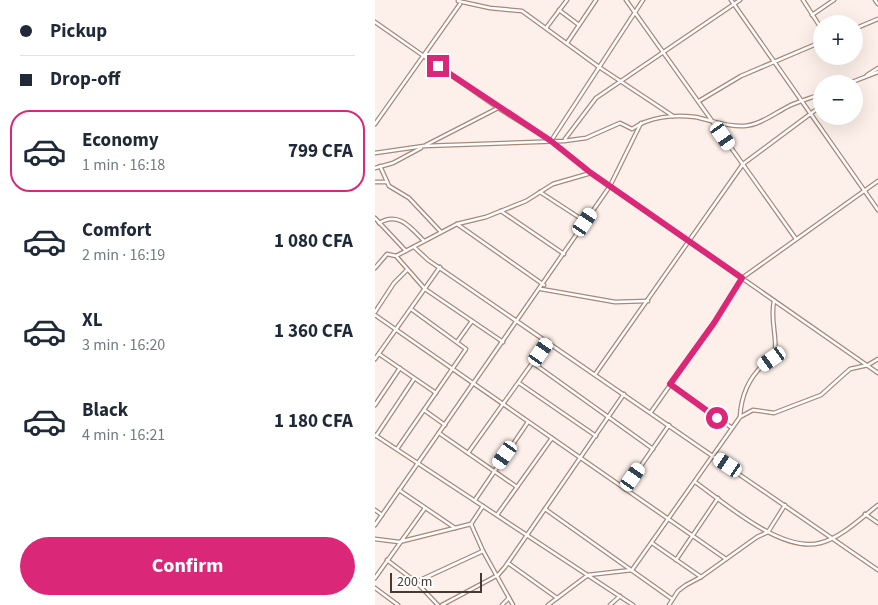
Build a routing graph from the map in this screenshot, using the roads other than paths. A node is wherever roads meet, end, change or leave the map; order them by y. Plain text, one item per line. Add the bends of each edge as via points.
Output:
1 (567, 0) edge
2 (596, 0) edge
3 (627, 0) edge
4 (643, 0) edge
5 (731, 0) edge
6 (740, 0) edge
7 (803, 0) edge
8 (833, 0) edge
9 (875, 0) edge
10 (457, 1) edge
11 (460, 4) dead end
12 (734, 4) junction
13 (878, 4) edge
14 (559, 10) junction
15 (635, 12) junction
16 (813, 15) joint
17 (878, 20) edge
18 (375, 22) edge
19 (579, 25) junction
20 (863, 26) edge
21 (546, 28) junction
22 (567, 43) junction
23 (813, 45) edge
24 (664, 53) junction
25 (423, 56) junction
26 (775, 61) junction
27 (599, 67) junction
28 (878, 68) edge
29 (878, 72) edge
30 (864, 77) joint
31 (621, 81) junction
32 (813, 97) edge
33 (803, 101) junction
34 (699, 102) junction
35 (498, 108) junction
36 (812, 112) junction
37 (674, 117) junction
38 (641, 122) junction
39 (714, 122) junction
40 (375, 124) edge
41 (551, 141) junction
42 (564, 141) junction
43 (424, 146) junction
44 (375, 153) edge
45 (743, 164) junction
46 (380, 166) junction
47 (375, 168) edge
48 (591, 173) junction
49 (878, 181) edge
50 (375, 182) edge
51 (387, 182) junction
52 (610, 186) junction
53 (865, 190) junction
54 (540, 192) junction
55 (878, 210) edge
56 (501, 211) junction
57 (375, 218) edge
58 (379, 222) junction
59 (585, 222) junction
60 (457, 224) junction
61 (441, 232) junction
62 (796, 239) junction
63 (424, 241) junction
64 (690, 242) junction
65 (414, 247) junction
66 (405, 251) junction
67 (564, 254) junction
68 (396, 256) junction
69 (441, 267) junction
70 (375, 268) edge
71 (407, 270) junction
72 (742, 278) junction
73 (544, 285) junction
74 (541, 288) junction
75 (425, 289) junction
76 (774, 300) junction
77 (647, 301) junction
78 (411, 309) junction
79 (375, 313) edge
80 (472, 321) junction
81 (518, 321) junction
82 (396, 329) junction
83 (548, 341) junction
84 (457, 342) junction
85 (503, 342) junction
86 (379, 354) junction
87 (878, 358) edge
88 (375, 359) edge
89 (533, 363) junction
90 (868, 365) junction
91 (400, 368) junction
92 (453, 369) junction
93 (878, 373) edge
94 (595, 374) junction
95 (414, 378) junction
96 (519, 383) junction
97 (473, 384) junction
98 (670, 384) junction
99 (436, 393) junction
100 (624, 394) junction
101 (375, 405) edge
102 (503, 405) junction
103 (424, 410) junction
104 (651, 412) junction
105 (608, 417) junction
106 (740, 417) junction
107 (528, 422) junction
108 (445, 425) junction
109 (669, 425) junction
110 (732, 428) junction
111 (439, 433) junction
112 (376, 435) edge
113 (595, 436) junction
114 (552, 438) junction
115 (397, 449) junction
116 (653, 449) junction
117 (468, 453) junction
118 (713, 456) junction
119 (581, 457) junction
120 (418, 463) junction
121 (494, 471) junction
122 (695, 482) junction
123 (517, 487) junction
124 (625, 489) junction
125 (399, 490) junction
126 (718, 498) junction
127 (475, 500) junction
128 (785, 505) junction
129 (878, 505) edge
130 (483, 506) junction
131 (425, 508) junction
132 (545, 509) junction
133 (375, 510) edge
134 (865, 514) junction
135 (382, 515) junction
136 (497, 515) junction
137 (669, 519) junction
138 (878, 523) edge
139 (375, 524) edge
140 (471, 524) junction
141 (455, 528) junction
142 (768, 532) junction
143 (527, 535) junction
144 (693, 536) junction
145 (832, 538) junction
146 (375, 539) edge
147 (399, 542) junction
148 (652, 543) junction
149 (483, 551) junction
150 (726, 559) junction
151 (387, 560) junction
152 (676, 560) junction
153 (508, 563) junction
154 (632, 570) junction
155 (878, 570) edge
156 (498, 575) junction
157 (588, 575) junction
158 (701, 577) junction
159 (375, 578) edge
160 (417, 582) junction
161 (375, 588) edge
162 (619, 596) junction
163 (509, 598) junction
164 (557, 598) junction
165 (672, 599) junction
166 (398, 605) edge
167 (438, 605) edge
168 (442, 605) edge
169 (502, 605) edge
170 (513, 605) edge
171 (548, 605) edge
172 (610, 605) edge
173 (633, 605) edge
174 (669, 605) edge

1 - 14 street
2 - 19 street
3 - 15 street
4 - 15 street
5 - 12 street
6 - 12 street
7 - 16 street
8 - 16 street
9 - 13 street
10 - 21 street via 522,11
11 - 25 street
12 - 24 street
12 - 26 street
14 - 19 street
14 - 21 street
15 - 24 street
15 - 27 street
17 - 20 street
18 - 25 street
19 - 22 street
21 - 22 street
22 - 27 street
23 - 26 street
24 - 31 street
24 - 34 street
25 - 35 street
25 - 40 street
26 - 33 street
26 - 34 street via 741,76
27 - 31 street
27 - 41 street
28 - 30 street
29 - 30 street
31 - 37 street
31 - 42 street via 596,98
32 - 33 street
33 - 36 street
33 - 39 street via 745,126
34 - 39 street
35 - 41 street
35 - 43 street
36 - 45 street
36 - 53 street
37 - 38 street
37 - 39 street via 695,117
38 - 42 street via 632,129 620,123 586,138
38 - 52 street
39 - 45 street
41 - 42 street
41 - 43 street
41 - 48 street
43 - 44 street
43 - 46 street via 393,163
45 - 62 street
45 - 64 street
46 - 47 street
46 - 51 street
48 - 52 street
48 - 54 street
49 - 53 street
50 - 51 street
51 - 61 street via 409,198
52 - 59 street
52 - 64 street
53 - 55 street
53 - 62 street
54 - 56 street
54 - 59 street
56 - 60 street
56 - 67 street
57 - 58 street
58 - 63 street via 389,218 400,220
58 - 66 street
59 - 67 street
60 - 61 street
60 - 73 street
61 - 63 street
62 - 72 street
63 - 65 street
64 - 72 street
64 - 77 street
65 - 66 street
65 - 69 street
66 - 68 street
67 - 73 street
68 - 70 street via 387,254
68 - 71 street
69 - 75 street
69 - 81 street
71 - 75 street
71 - 79 street via 394,283
72 - 76 street
72 - 98 street
73 - 74 street
74 - 77 street via 615,302
74 - 81 street
75 - 78 street
75 - 80 street
76 - 90 street
76 - 106 street via 775,350 772,359 748,383
77 - 94 street
78 - 82 street
78 - 84 street
79 - 82 street
80 - 84 street
80 - 85 street
81 - 83 street
81 - 85 street
82 - 86 street
82 - 92 street
83 - 89 street
83 - 94 street
84 - 92 street via 466,349
85 - 97 street
86 - 88 street
86 - 91 street
87 - 90 street
89 - 96 street
89 - 105 street
90 - 93 street
90 - 106 street via 850,369 821,395 774,413 753,410
91 - 95 street
91 - 101 street
92 - 97 street
92 - 99 street
94 - 100 street
95 - 99 street
95 - 112 street
96 - 102 street
96 - 113 street
97 - 102 street
97 - 108 street
98 - 104 street
98 - 110 street
99 - 103 street
100 - 104 street
100 - 105 street
102 - 107 street
102 - 117 street
103 - 108 street
103 - 115 street
104 - 109 street
105 - 113 street
105 - 116 street
106 - 110 street
107 - 114 street
107 - 121 street
108 - 111 street
109 - 116 street
109 - 118 street
110 - 118 street
111 - 117 street
111 - 120 street
112 - 115 street
113 - 119 street
114 - 119 street
114 - 123 street
115 - 120 street
116 - 124 street
117 - 121 street
118 - 122 street
118 - 128 street
119 - 124 street
119 - 132 street
120 - 125 street
120 - 127 street
121 - 123 street
121 - 127 street
122 - 126 street
122 - 137 street
123 - 136 street
124 - 137 street
125 - 131 street
125 - 135 street
126 - 142 street
126 - 144 street
127 - 130 street
128 - 142 street
128 - 145 street
129 - 134 street
130 - 136 street
130 - 140 street
131 - 141 street
131 - 147 street
132 - 143 street
132 - 154 street
133 - 135 street
134 - 138 street
134 - 145 street
135 - 139 street
136 - 143 street
137 - 144 street
137 - 148 street
140 - 141 street
140 - 149 street
141 - 147 street
142 - 145 street via 800,543 819,544
142 - 150 street
143 - 153 street
143 - 157 street
144 - 150 street
144 - 152 street
145 - 155 street
146 - 147 street
147 - 151 street
148 - 152 street
148 - 154 street
149 - 156 street
149 - 160 street
150 - 158 street
151 - 159 street
151 - 160 street
152 - 158 street
153 - 156 street
153 - 164 street
154 - 157 street
154 - 165 street
156 - 163 street
156 - 168 street
157 - 162 street
157 - 164 street
158 - 165 street via 678,591
160 - 167 street
161 - 166 street
162 - 172 street
162 - 173 street
163 - 169 street
163 - 170 street
164 - 171 street
165 - 174 street

